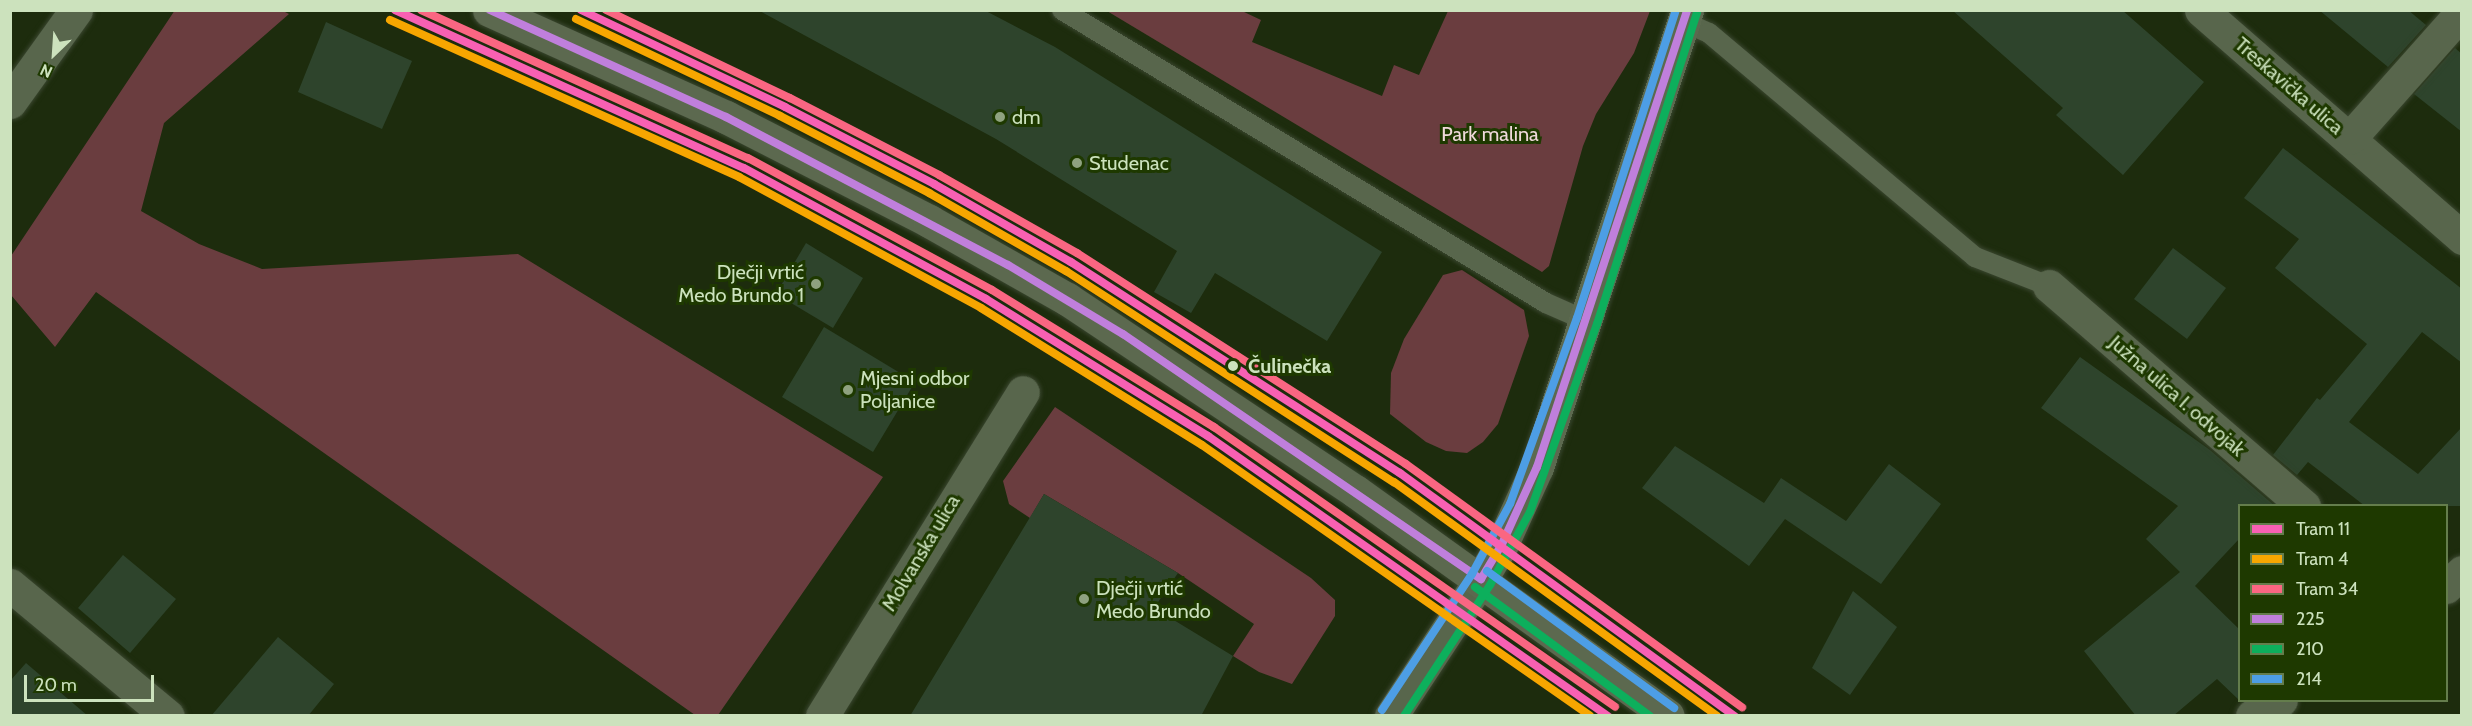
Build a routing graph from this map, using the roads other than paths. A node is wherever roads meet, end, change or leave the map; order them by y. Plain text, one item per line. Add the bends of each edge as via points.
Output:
1 (76, 10) edge
2 (489, 10) edge
3 (1062, 10) edge
4 (2201, 10) edge
5 (2462, 12) edge
6 (1686, 16) edge
7 (10, 102) edge
8 (2350, 138) junction
9 (2462, 238) edge
10 (2049, 286) joint
11 (1587, 321) junction
12 (1023, 392) dead end
13 (2302, 504) edge
14 (2462, 572) edge
15 (1481, 579) junction
16 (2448, 584) edge
17 (10, 585) edge
18 (2277, 702) edge
19 (168, 716) edge
20 (822, 716) edge
21 (1390, 716) edge
22 (1668, 716) edge
23 (2252, 716) edge

1 - 7 street
2 - 15 main road via 726,117 1008,265 1123,334
3 - 11 lane via 1546,303
4 - 8 street, Treskavička ulica
5 - 8 street, Treskavička ulica
6 - 10 lane via 1975,257
6 - 11 main road
8 - 9 street, Treskavička ulica
10 - 13 street, Južna ulica I. odvojak
11 - 15 main road via 1537,467
12 - 20 street, Molvanska ulica
14 - 16 street
15 - 21 street
15 - 22 main road
17 - 19 street
18 - 23 street

